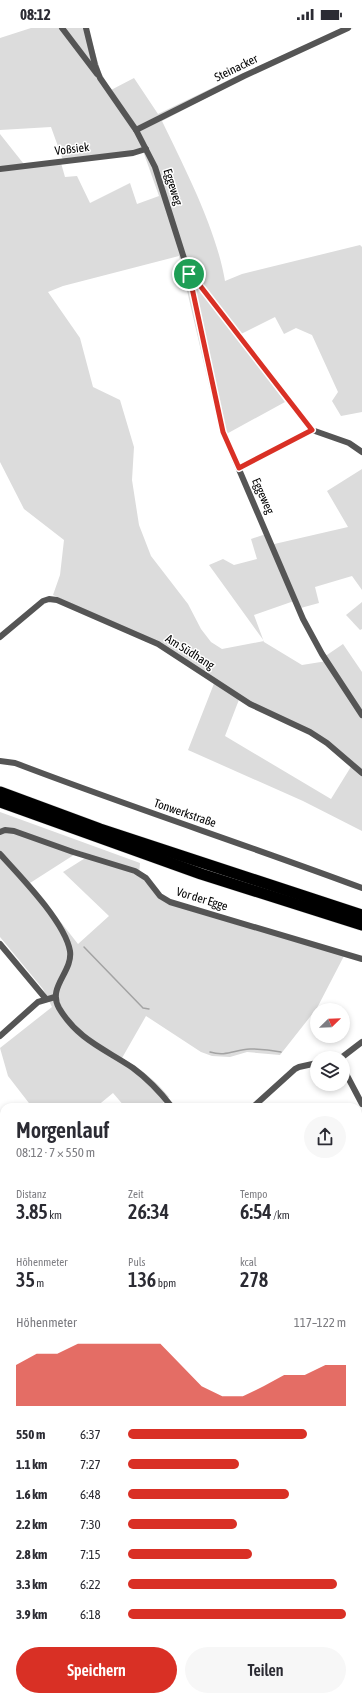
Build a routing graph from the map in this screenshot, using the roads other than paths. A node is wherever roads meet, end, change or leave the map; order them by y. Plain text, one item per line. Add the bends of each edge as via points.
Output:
1 (62, 28) edge
2 (86, 28) edge
3 (348, 28) edge
4 (100, 78) junction
5 (136, 130) junction
6 (146, 149) junction
7 (0, 169) edge
8 (189, 274) junction
9 (312, 430) junction
10 (362, 452) edge
11 (239, 468) junction
12 (0, 637) edge
13 (362, 715) edge
14 (0, 761) edge
15 (362, 773) edge
16 (0, 792) edge
17 (0, 802) edge
18 (0, 832) edge
19 (0, 854) edge
20 (362, 888) edge
21 (362, 915) edge
22 (362, 925) edge
23 (0, 944) edge
24 (362, 959) edge
25 (55, 997) junction
26 (46, 999) junction
27 (0, 1036) edge
28 (362, 1042) edge
29 (350, 1051) edge
30 (310, 1065) edge
31 (350, 1082) edge
32 (169, 1103) edge
33 (257, 1103) edge
34 (361, 1103) edge

1 - 4 street
2 - 4 street, Eggeweg
3 - 5 street, Steinacker
4 - 5 street, Eggeweg
5 - 6 street, Eggeweg
6 - 7 street, Voßsiek via 133,153
6 - 8 street, Eggeweg via 155,167
8 - 9 street
8 - 11 street, Eggeweg via 223,432
9 - 10 street via 349,443
9 - 11 street
11 - 13 street, Eggeweg via 303,619 322,654
12 - 15 street, Am Südhang via 43,601 57,600 158,644 250,704 310,732
14 - 20 street, Tonwerkstraße via 15,762 107,798 264,851
16 - 21 highway via 107,831
17 - 22 highway via 201,874
18 - 24 street, Vor der Egge via 14,831 135,871 146,878 160,896 170,902
19 - 25 street via 46,909 61,929 68,944 68,966 57,986
23 - 26 street
25 - 26 street
25 - 32 street via 58,1006 73,1027 96,1046 138,1072
26 - 27 street via 38,1002
28 - 29 street
30 - 33 street via 295,1069
31 - 34 street

